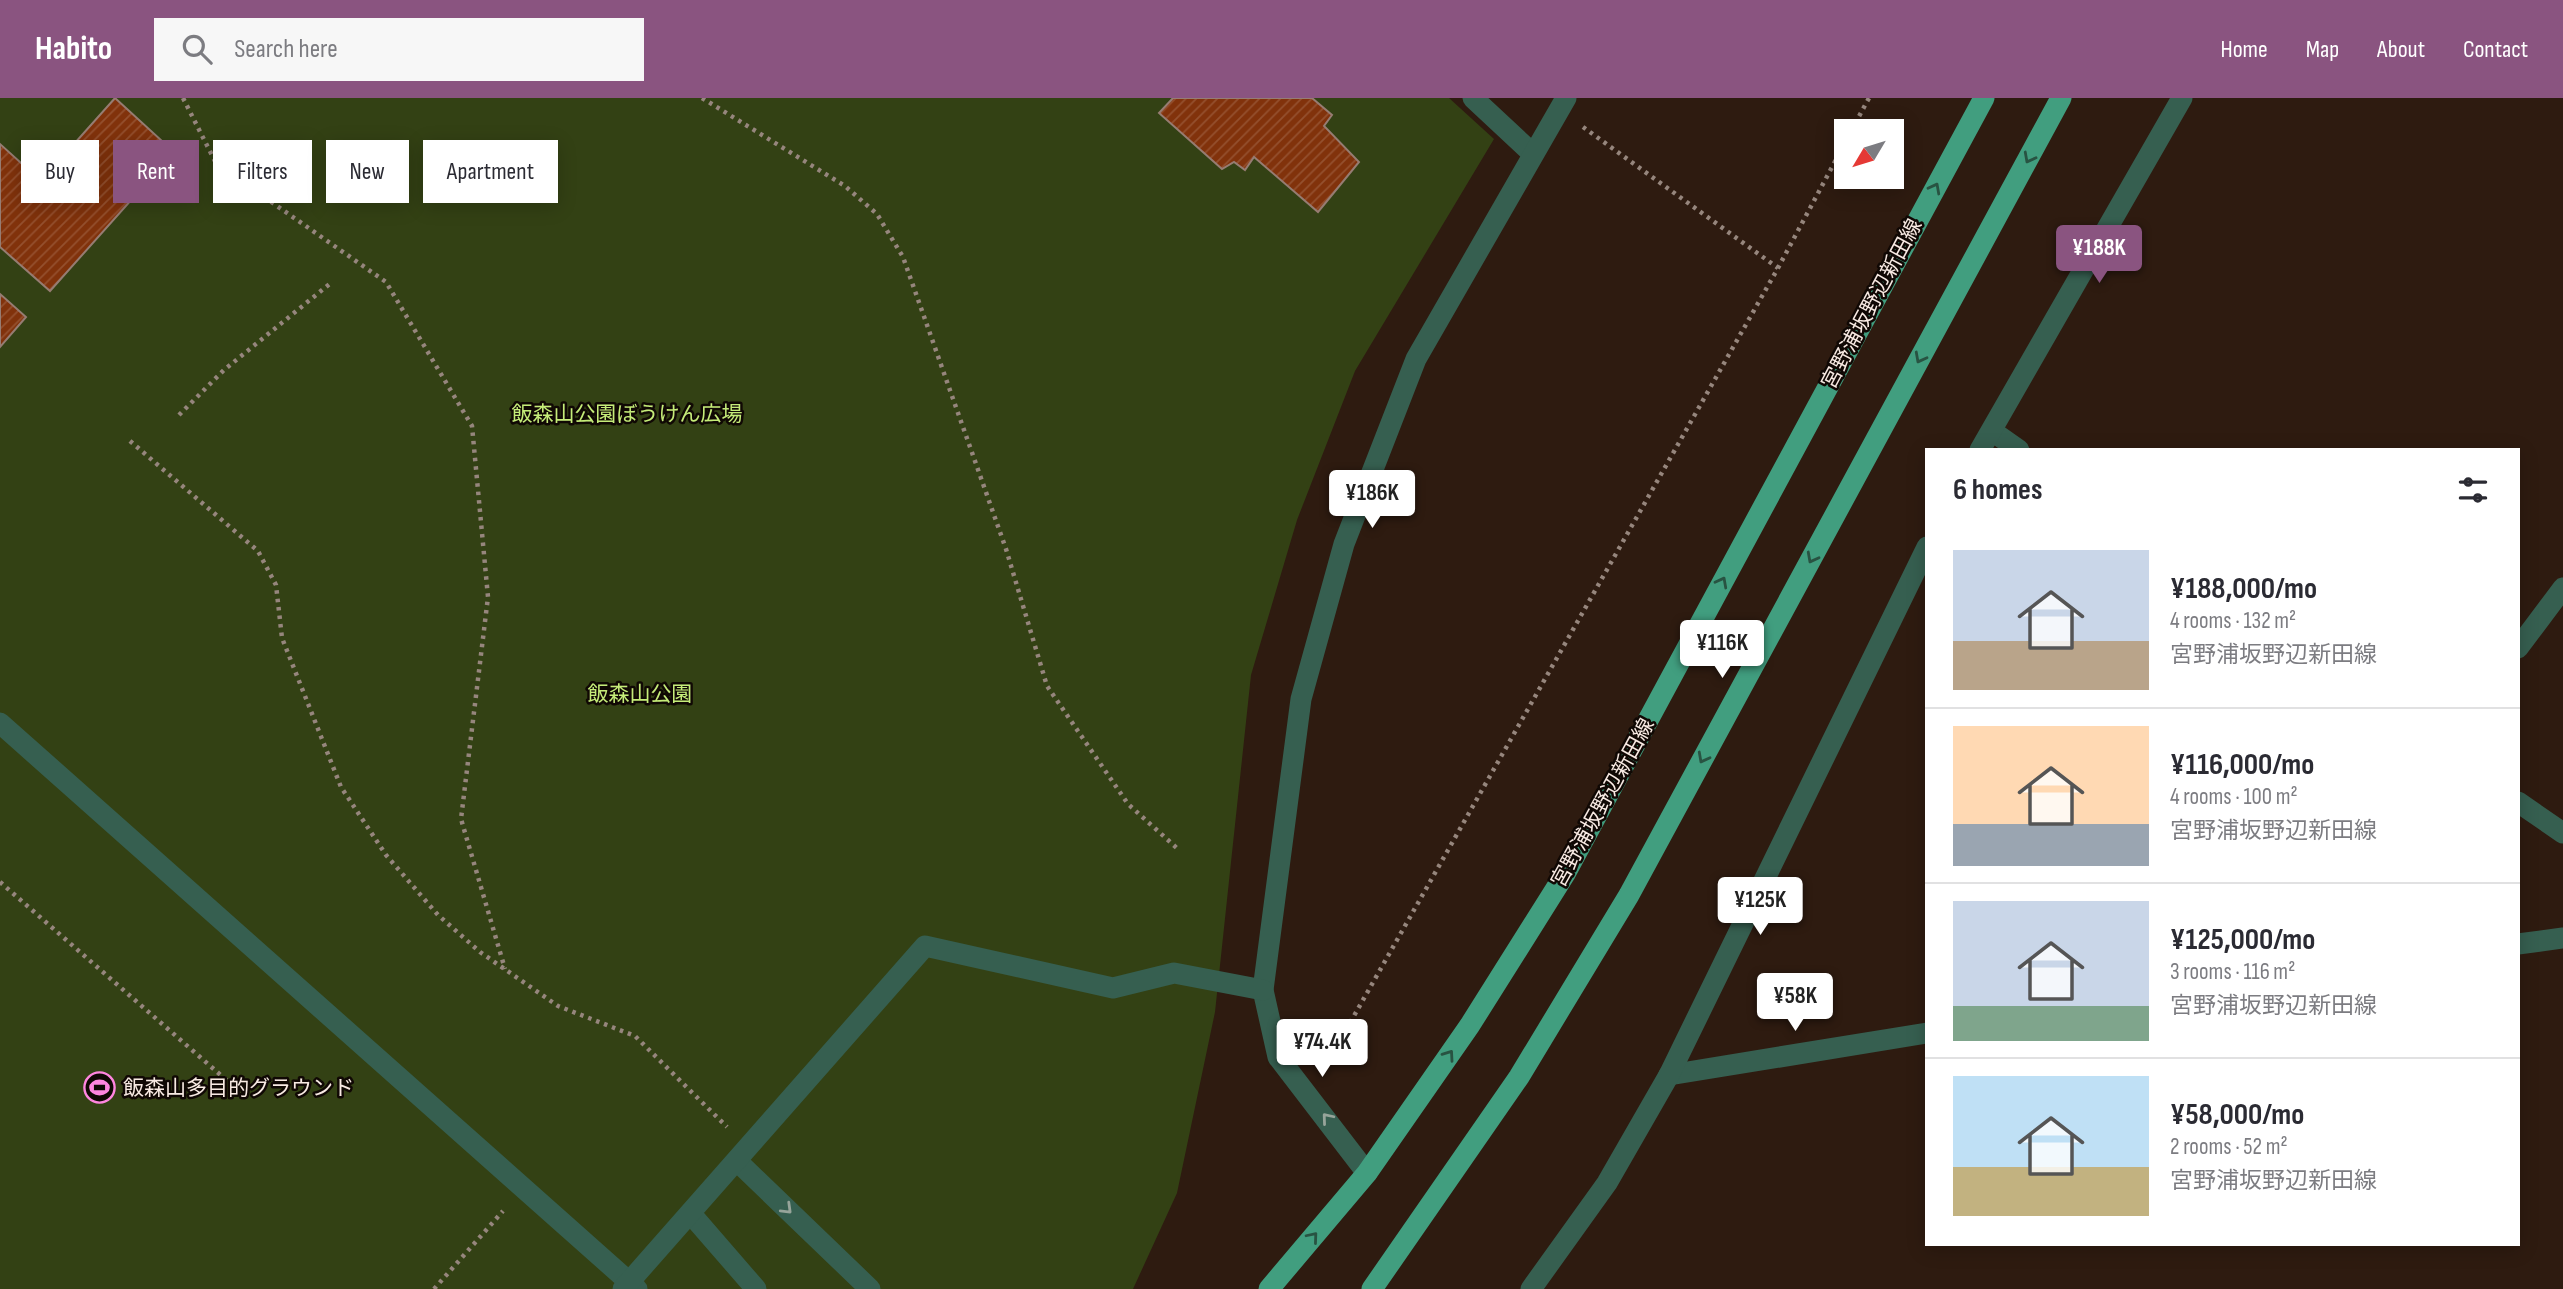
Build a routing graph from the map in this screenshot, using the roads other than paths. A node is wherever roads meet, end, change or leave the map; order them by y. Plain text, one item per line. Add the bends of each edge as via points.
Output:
1 (1473, 98) edge
2 (1983, 98) edge
3 (2061, 98) edge
4 (2182, 98) edge
5 (1563, 104) edge
6 (1533, 154) junction
7 (1992, 430) junction
8 (1981, 448) edge
9 (2017, 448) edge
10 (1925, 551) edge
11 (2563, 587) edge
12 (2520, 645) edge
13 (0, 723) edge
14 (2520, 803) edge
15 (2563, 834) edge
16 (2563, 938) edge
17 (2520, 944) edge
18 (1263, 990) junction
19 (1925, 1033) edge
20 (1669, 1075) junction
21 (737, 1161) junction
22 (1367, 1173) junction
23 (691, 1214) junction
24 (630, 1287) edge
25 (757, 1289) edge
26 (870, 1289) edge
27 (1269, 1289) edge
28 (1372, 1289) edge
29 (1531, 1289) edge

1 - 6 street
22 -> 2 main road, 宮野浦坂野辺新田線 via 1470,1026 1565,874
3 -> 28 main road via 1629,895 1519,1077
4 - 7 street
5 - 6 street
6 - 18 street via 1416,359 1344,544 1301,699
7 - 8 street
7 - 9 street
10 - 20 street
11 - 12 street
13 - 24 street
14 - 15 street
16 - 17 street
18 - 21 street via 1174,973 1112,988 925,946
22 -> 18 street via 1278,1057
19 - 20 street
20 - 29 street via 1606,1183
21 - 23 street
21 -> 26 street
27 -> 22 main road, 宮野浦坂野辺新田線
23 - 24 street
23 - 25 street

